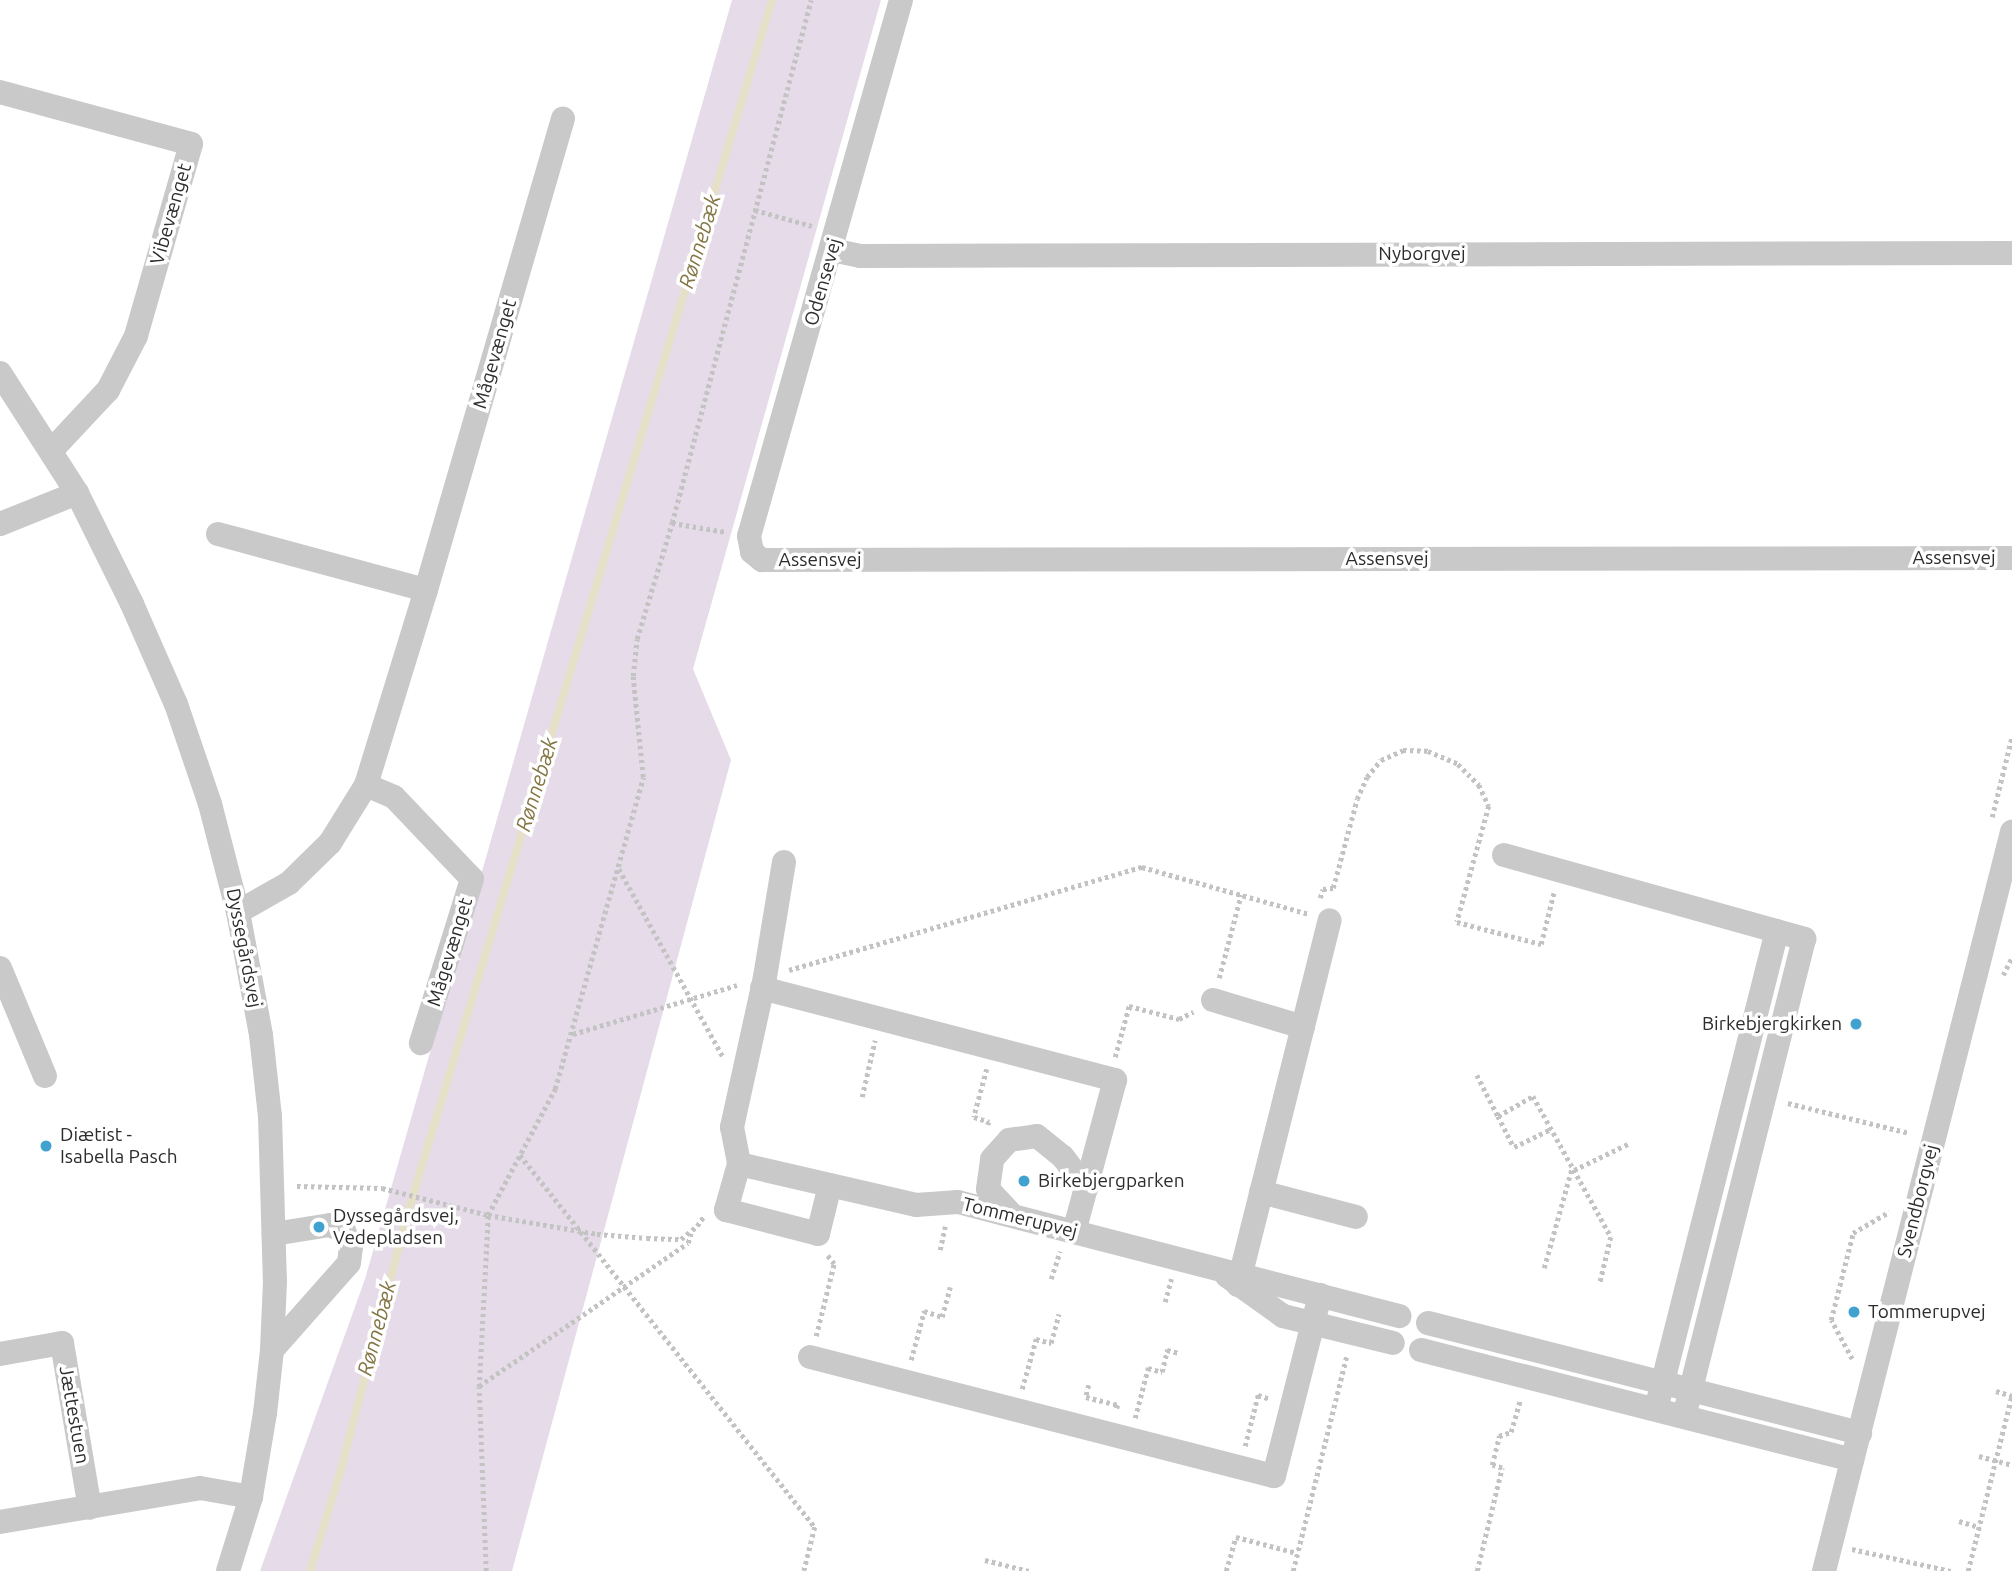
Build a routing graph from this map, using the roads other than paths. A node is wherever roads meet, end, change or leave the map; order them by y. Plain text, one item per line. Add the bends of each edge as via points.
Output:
1 (901, 0) edge
2 (0, 92) edge
3 (563, 118) dead end
4 (834, 241) junction
5 (2012, 253) edge
6 (0, 373) edge
7 (51, 451) junction
8 (77, 492) junction
9 (0, 524) edge
10 (218, 534) dead end
11 (2012, 558) edge
12 (762, 560) joint
13 (426, 590) junction
14 (366, 785) junction
15 (2001, 829) edge
16 (1504, 855) dead end
17 (784, 862) dead end
18 (2002, 911) edge
19 (238, 912) junction
20 (1323, 918) road end
21 (1777, 931) junction
22 (0, 968) edge
23 (763, 983) junction
24 (1213, 1000) road end
25 (1303, 1027) junction
26 (422, 1043) dead end
27 (45, 1076) dead end
28 (738, 1164) junction
29 (830, 1185) junction
30 (1086, 1188) junction
31 (1261, 1192) junction
32 (1012, 1215) junction
33 (1356, 1217) dead end
34 (1074, 1231) junction
35 (274, 1234) junction
36 (1232, 1276) junction
37 (1320, 1295) junction
38 (1400, 1316) dead end
39 (1312, 1323) junction
40 (1428, 1323) dead end
41 (1393, 1343) dead end
42 (272, 1350) junction
43 (1421, 1350) dead end
44 (0, 1354) edge
45 (810, 1357) road end
46 (1662, 1384) junction
47 (1689, 1391) junction
48 (1656, 1409) junction
49 (1684, 1416) junction
50 (1860, 1433) junction
51 (1852, 1460) junction
52 (251, 1497) junction
53 (90, 1508) junction
54 (0, 1522) edge
55 (228, 1571) edge
56 (1824, 1571) edge

1 - 4 street, Odensevej
2 - 7 street, Vibevænget via 191,144 135,336 108,390
3 - 13 street, Mågevænget
4 - 5 street, Nyborgvej via 860,256
4 - 12 street, Odensevej via 749,536 752,552
6 - 7 street, Dyssegårdsvej
7 - 8 street, Dyssegårdsvej
8 - 9 street
8 - 19 street, Dyssegårdsvej via 176,704 210,804
10 - 13 street
11 - 12 street, Assensvej
13 - 14 street, Mågevænget
14 - 19 street, Mågevænget via 330,843 289,883
14 - 26 street, Mågevænget via 394,797 472,879
15 - 18 street, Svendborgvej
16 - 21 street
17 - 23 street
18 - 50 street, Svendborgvej
19 - 35 street, Dyssegårdsvej via 261,1035 270,1116
20 - 25 street
21 - 46 street
21 - 47 street via 1804,939
22 - 27 street
23 - 28 street via 732,1127
23 - 30 street via 880,1019 1115,1080
24 - 25 street
25 - 31 street
28 - 29 street, Tommerupvej
28 - 29 street via 726,1210 818,1234
29 - 32 street, Tommerupvej via 916,1205 958,1202
30 - 32 street via 1063,1157 1037,1136 1009,1140 992,1159 988,1189
30 - 34 street
31 - 33 street
31 - 36 street
32 - 34 street, Tommerupvej
34 - 36 street, Tommerupvej
35 - 42 street, Dyssegårdsvej
35 - 42 street via 330,1225 344,1231 351,1247 349,1263
36 - 37 street, Tommerupvej
36 - 39 street, Tommerupvej via 1283,1316
37 - 38 street, Tommerupvej
37 - 39 street
39 - 41 street, Tommerupvej
39 - 45 street via 1273,1476
40 - 46 street
42 - 52 street, Dyssegårdsvej
43 - 48 street
44 - 53 street, Jættestuen via 62,1343
46 - 47 street
46 - 48 street
47 - 49 street
47 - 50 street
48 - 49 street
49 - 51 street
50 - 51 street, Svendborgvej
51 - 56 street, Svendborgvej
52 - 53 street via 200,1488
52 - 55 street, Dyssegårdsvej
53 - 54 street

